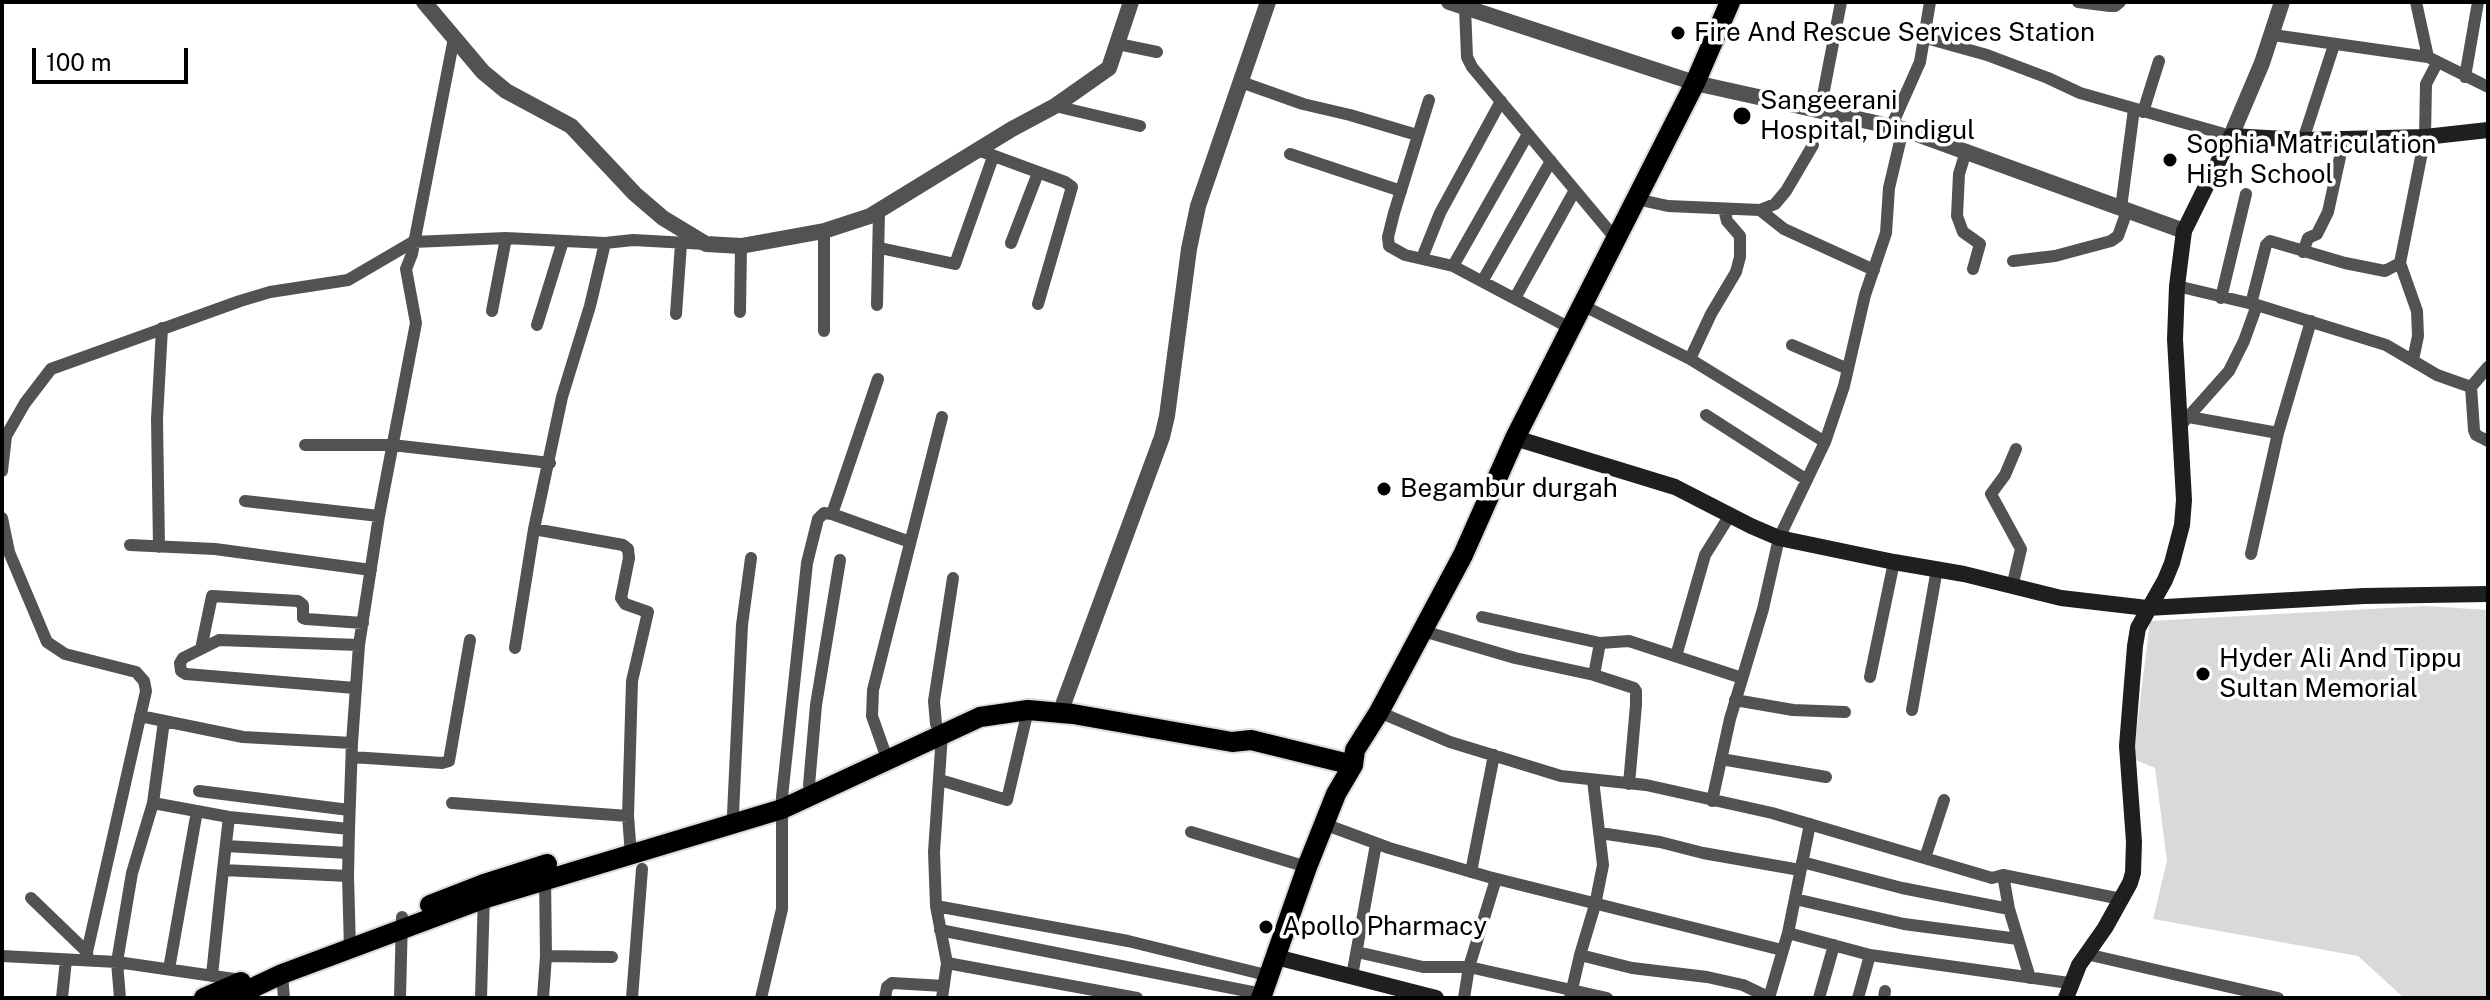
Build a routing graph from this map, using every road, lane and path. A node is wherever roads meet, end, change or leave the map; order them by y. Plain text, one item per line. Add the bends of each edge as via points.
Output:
1 (424, 2) edge
2 (1131, 2) edge
3 (1268, 2) edge
4 (1730, 2) edge
5 (1841, 2) edge
6 (1930, 2) edge
7 (2078, 2) edge
8 (2120, 2) edge
9 (2282, 2) edge
10 (2416, 2) edge
11 (2478, 2) edge
12 (1457, 5) edge
13 (2273, 35) junction
14 (454, 38) junction
15 (1926, 38) junction
16 (1118, 44) junction
17 (2334, 45) junction
18 (1157, 52) dead end
19 (2433, 60) junction
20 (2159, 61) dead end
21 (2465, 77) junction
22 (1241, 82) junction
23 (1695, 83) junction
24 (2488, 87) edge
25 (1429, 100) dead end
26 (1501, 101) junction
27 (1055, 106) junction
28 (1820, 111) junction
29 (2138, 111) junction
30 (1140, 126) dead end
31 (1898, 127) junction
32 (2488, 130) edge
33 (1528, 134) junction
34 (1417, 135) junction
35 (2231, 136) junction
36 (2425, 137) junction
37 (2344, 139) junction
38 (2303, 140) junction
39 (1813, 145) dead end
40 (1966, 151) junction
41 (986, 154) junction
42 (1290, 154) dead end
43 (1551, 161) junction
44 (1038, 173) junction
45 (1575, 190) junction
46 (1401, 191) junction
47 (2246, 194) dead end
48 (1636, 199) junction
49 (1724, 209) junction
50 (1760, 210) junction
51 (2124, 210) junction
52 (879, 212) junction
53 (824, 231) junction
54 (2184, 231) junction
55 (506, 238) junction
56 (1615, 238) junction
57 (563, 241) junction
58 (413, 242) junction
59 (605, 243) junction
60 (1011, 243) dead end
61 (681, 244) junction
62 (706, 244) junction
63 (741, 246) junction
64 (880, 248) junction
65 (2303, 252) junction
66 (1422, 258) junction
67 (2013, 261) dead end
68 (2400, 263) junction
69 (1453, 266) junction
70 (1973, 269) dead end
71 (1874, 270) junction
72 (1483, 280) junction
73 (2177, 286) junction
74 (1515, 298) junction
75 (2221, 298) junction
76 (1038, 304) dead end
77 (877, 305) dead end
78 (1582, 305) junction
79 (2254, 305) junction
80 (492, 311) dead end
81 (740, 312) dead end
82 (676, 314) dead end
83 (2311, 321) junction
84 (537, 325) dead end
85 (162, 328) junction
86 (1570, 328) junction
87 (824, 331) dead end
88 (1792, 345) dead end
89 (1690, 359) junction
90 (2413, 360) junction
91 (2488, 367) edge
92 (1848, 369) junction
93 (878, 379) dead end
94 (2471, 387) junction
95 (1706, 415) dead end
96 (942, 417) dead end
97 (2185, 421) junction
98 (2278, 433) junction
99 (1515, 438) junction
100 (2488, 441) edge
101 (1825, 442) junction
102 (305, 445) dead end
103 (392, 445) junction
104 (2016, 449) dead end
105 (550, 463) junction
106 (2, 471) edge
107 (1807, 480) junction
108 (245, 501) dead end
109 (832, 514) junction
110 (1730, 515) junction
111 (379, 516) junction
112 (2, 518) edge
113 (534, 529) junction
114 (1779, 538) junction
115 (910, 542) junction
116 (130, 545) dead end
117 (159, 547) junction
118 (2251, 554) dead end
119 (751, 558) dead end
120 (840, 560) dead end
121 (1894, 562) junction
122 (1937, 569) junction
123 (371, 570) junction
124 (953, 578) dead end
125 (2012, 587) junction
126 (2488, 594) edge
127 (2147, 608) junction
128 (1482, 617) dead end
129 (363, 623) junction
130 (1423, 631) junction
131 (470, 640) dead end
132 (1600, 643) junction
133 (359, 645) junction
134 (515, 648) dead end
135 (201, 649) junction
136 (1676, 656) junction
137 (1594, 675) junction
138 (1870, 677) dead end
139 (1742, 678) junction
140 (355, 688) junction
141 (1735, 700) junction
142 (1064, 702) junction
143 (1028, 710) junction
144 (1912, 710) dead end
145 (1379, 712) junction
146 (1845, 712) dead end
147 (140, 716) junction
148 (164, 721) junction
149 (939, 729) junction
150 (1251, 740) junction
151 (352, 743) junction
152 (884, 750) junction
153 (1494, 755) junction
154 (1321, 756) junction
155 (352, 757) junction
156 (1350, 759) junction
157 (1721, 759) junction
158 (1826, 777) dead end
159 (940, 780) junction
160 (1593, 780) junction
161 (1629, 784) junction
162 (809, 785) junction
163 (1331, 786) junction
164 (199, 791) dead end
165 (1944, 800) dead end
166 (1712, 801) junction
167 (153, 803) junction
168 (452, 803) dead end
169 (782, 803) junction
170 (349, 810) junction
171 (197, 811) junction
172 (733, 814) junction
173 (628, 816) junction
174 (229, 817) junction
175 (1324, 824) junction
176 (1810, 824) junction
177 (349, 829) junction
178 (1191, 832) dead end
179 (1600, 833) junction
180 (1376, 844) junction
181 (226, 846) junction
182 (348, 853) junction
183 (634, 856) junction
184 (1925, 858) junction
185 (1301, 865) junction
186 (1801, 866) junction
187 (223, 870) junction
188 (544, 872) junction
189 (1471, 872) junction
190 (2003, 875) junction
191 (348, 876) junction
192 (1496, 879) junction
193 (484, 892) junction
194 (31, 898) dead end
195 (1795, 899) junction
196 (2121, 899) junction
197 (1595, 905) junction
198 (936, 906) junction
199 (2009, 909) junction
200 (402, 923) junction
201 (940, 930) junction
202 (1788, 933) junction
203 (2018, 939) junction
204 (351, 943) junction
205 (1834, 945) junction
206 (1782, 950) junction
207 (1357, 952) junction
208 (2086, 954) junction
209 (1580, 955) junction
210 (1870, 955) junction
211 (2, 956) edge
212 (87, 956) junction
213 (546, 956) junction
214 (612, 957) dead end
215 (66, 960) junction
216 (117, 962) junction
217 (947, 963) junction
218 (1097, 963) junction
219 (1469, 967) junction
220 (169, 969) junction
221 (282, 974) junction
222 (212, 975) junction
223 (1352, 976) junction
224 (2030, 978) junction
225 (1052, 983) junction
226 (249, 984) junction
227 (1262, 984) edge
228 (2068, 991) edge
229 (943, 992) edge
230 (1093, 994) edge
231 (2241, 994) edge
232 (1571, 995) edge
233 (62, 998) edge
234 (120, 998) edge
235 (204, 998) edge
236 (231, 998) edge
237 (284, 998) edge
238 (400, 998) edge
239 (481, 998) edge
240 (543, 998) edge
241 (632, 998) edge
242 (761, 998) edge
243 (885, 998) edge
244 (1049, 998) edge
245 (1137, 998) edge
246 (1436, 998) edge
247 (1464, 998) edge
248 (1607, 998) edge
249 (1770, 998) edge
250 (1819, 998) edge
251 (1858, 998) edge
252 (2278, 998) edge

1 - 14 street
2 - 16 street
3 - 22 street
4 - 23 main road
5 - 28 street
6 - 15 street
7 - 8 street
9 - 13 street
10 - 19 street
11 - 21 street
12 - 23 street
12 - 26 street via 1467,57
13 - 17 street
13 - 35 street
14 - 58 street
14 - 62 street via 506,91 571,126 635,194
15 - 29 street
15 - 31 street
16 - 18 street
16 - 27 street via 1109,68
17 - 19 street
17 - 38 street
19 - 21 street
19 - 36 street via 2426,84
20 - 29 street
21 - 24 street
22 - 34 street
22 - 142 street via 1198,206 1165,426
23 - 28 street
23 - 48 main road
25 - 34 street
26 - 33 street
26 - 66 street via 1440,213
27 - 30 street
27 - 41 street
28 - 31 street
29 - 35 street
29 - 51 street
31 - 40 street
31 - 71 street via 1886,233
32 - 36 main road
33 - 43 street
33 - 69 street
34 - 46 street
35 - 38 main road
35 - 54 main road
36 - 37 main road
36 - 68 street
37 - 38 main road
37 - 65 street via 2328,212
39 - 50 street via 1786,191 1775,204
40 - 51 street
40 - 70 street via 1957,216 1963,232 1980,244
41 - 44 street
41 - 52 street
41 - 64 street via 955,264
42 - 46 street
43 - 45 street
43 - 72 street
44 - 60 street
44 - 76 street via 1072,187
45 - 56 street
45 - 74 street
46 - 66 street via 1389,246
47 - 75 street
48 - 49 street
48 - 56 main road
49 - 50 street
49 - 89 street via 1740,236 1740,257
50 - 71 street via 1795,235
51 - 54 street
51 - 67 street via 2118,236 2111,241 2063,255
52 - 53 street
52 - 64 street
53 - 63 street
53 - 87 street
54 - 73 main road
55 - 57 street
55 - 58 street
55 - 80 street
56 - 78 main road
57 - 59 street
57 - 84 street
58 - 85 street via 348,280 270,292
58 - 103 street via 405,274 416,323
59 - 61 street
59 - 105 street via 562,397
61 - 62 street
61 - 82 street
62 - 63 street
63 - 81 street
64 - 77 street
65 - 68 street via 2385,271
65 - 79 street via 2267,242
66 - 69 street
68 - 90 street via 2417,311
69 - 72 street
71 - 92 street
72 - 74 street
73 - 75 street
73 - 97 main road via 2175,339
74 - 86 street
75 - 79 street
78 - 86 main road
78 - 89 street
79 - 83 street
79 - 97 street via 2229,371
83 - 90 street via 2386,345
83 - 98 street
85 - 106 street via 51,369 6,436
85 - 117 street
86 - 99 main road
88 - 92 street
89 - 101 street
90 - 94 street
91 - 94 street
92 - 101 street
93 - 109 street
94 - 100 street via 2474,430
95 - 107 street
96 - 115 street
97 - 98 street
97 - 127 main road via 2182,525 2165,580
98 - 118 street
99 - 110 main road via 1675,487
99 - 130 main road
101 - 107 street
102 - 103 street
103 - 105 street
103 - 111 street
104 - 125 street via 1991,494 2021,549
105 - 113 street
107 - 114 street
108 - 111 street
109 - 115 street
109 - 169 street via 820,515 807,563
110 - 114 main road
110 - 136 street via 1705,555
111 - 123 street
112 - 147 street via 9,552 47,642 65,654 138,674 146,691
113 - 134 street
113 - 173 street via 628,549 621,598 649,615 632,681
114 - 121 main road
114 - 139 street
115 - 152 street via 873,690 872,716
116 - 117 street
117 - 123 street via 215,549
119 - 172 street via 742,625
120 - 162 street
121 - 122 main road
121 - 138 street
122 - 125 main road
122 - 144 street
123 - 129 street
124 - 149 street via 934,701
125 - 127 main road
126 - 127 main road
127 - 196 main road via 2138,628 2127,746 2133,873
128 - 132 street
129 - 133 street
129 - 135 street via 303,618 298,601 212,596
130 - 137 street
130 - 145 main road
131 - 155 street via 449,761
132 - 136 street via 1629,641
132 - 137 street
133 - 135 street via 219,640
133 - 140 street
135 - 140 street via 180,660 183,673
136 - 139 street
137 - 161 street via 1636,691
139 - 141 street
140 - 151 street
141 - 146 street
141 - 157 street
142 - 149 main road via 999,700
142 - 150 main road via 1235,728
143 - 149 main road
143 - 150 main road via 1232,742
143 - 159 street via 1007,800
145 - 153 street
145 - 156 main road
147 - 148 street
147 - 212 street
148 - 151 street via 243,737
148 - 167 street
149 - 152 main road
149 - 159 street
149 - 169 main road
150 - 154 main road
151 - 155 street
152 - 162 main road
153 - 160 street
153 - 189 street
154 - 156 main road
154 - 163 main road via 1328,764
155 - 170 street
156 - 163 main road
156 - 175 main road
157 - 158 street
157 - 166 street
159 - 198 street
160 - 161 street
160 - 179 street
161 - 166 street
162 - 169 main road
163 - 185 main road
164 - 170 street
165 - 184 street
166 - 176 street
167 - 171 street
167 - 216 street via 132,873
168 - 173 street
169 - 172 main road
169 - 183 main road
169 - 242 street via 782,909
170 - 177 street
171 - 174 street
171 - 220 street
172 - 183 main road
173 - 183 street
174 - 177 street
174 - 181 street
175 - 180 street
175 - 185 main road
176 - 184 street
176 - 186 street
177 - 182 street
178 - 185 street
179 - 186 street
179 - 197 street via 1603,865
180 - 189 street
180 - 207 street
181 - 182 street
181 - 187 street
182 - 191 street
183 - 188 main road
183 - 241 street
184 - 190 street via 1992,878
185 - 227 main road
186 - 195 street
186 - 199 street
187 - 191 street
187 - 222 street
188 - 193 main road
188 - 213 street
189 - 192 street
190 - 196 street
190 - 199 street
191 - 204 street
192 - 197 street
192 - 219 street
193 - 200 main road
193 - 239 street
194 - 212 street
195 - 202 street
195 - 203 street via 1904,924
196 - 208 main road
197 - 206 street
197 - 209 street
198 - 201 street
198 - 227 street via 1128,941
199 - 203 street
200 - 204 main road
200 - 238 street
201 - 217 street
201 - 218 street
202 - 205 street
202 - 206 street
203 - 224 street
204 - 221 main road
204 - 226 main road
205 - 210 street
205 - 250 street
206 - 249 street
207 - 219 street via 1423,967
207 - 223 street
208 - 228 main road
208 - 231 street
209 - 232 street
209 - 249 street via 1743,985
210 - 224 street
210 - 251 street
211 - 215 street
212 - 215 street
212 - 216 street
213 - 214 street
213 - 240 street
215 - 233 street
216 - 220 street
216 - 234 street
217 - 225 street
217 - 229 street
218 - 227 street
218 - 230 street
219 - 232 street
219 - 247 street
220 - 222 street
221 - 226 main road
221 - 237 street
222 - 226 street
223 - 227 main road
223 - 246 main road
224 - 228 street
225 - 230 street
225 - 244 street
226 - 235 main road
226 - 236 main road
229 - 243 street via 892,983
230 - 245 street
231 - 252 street
232 - 248 street

